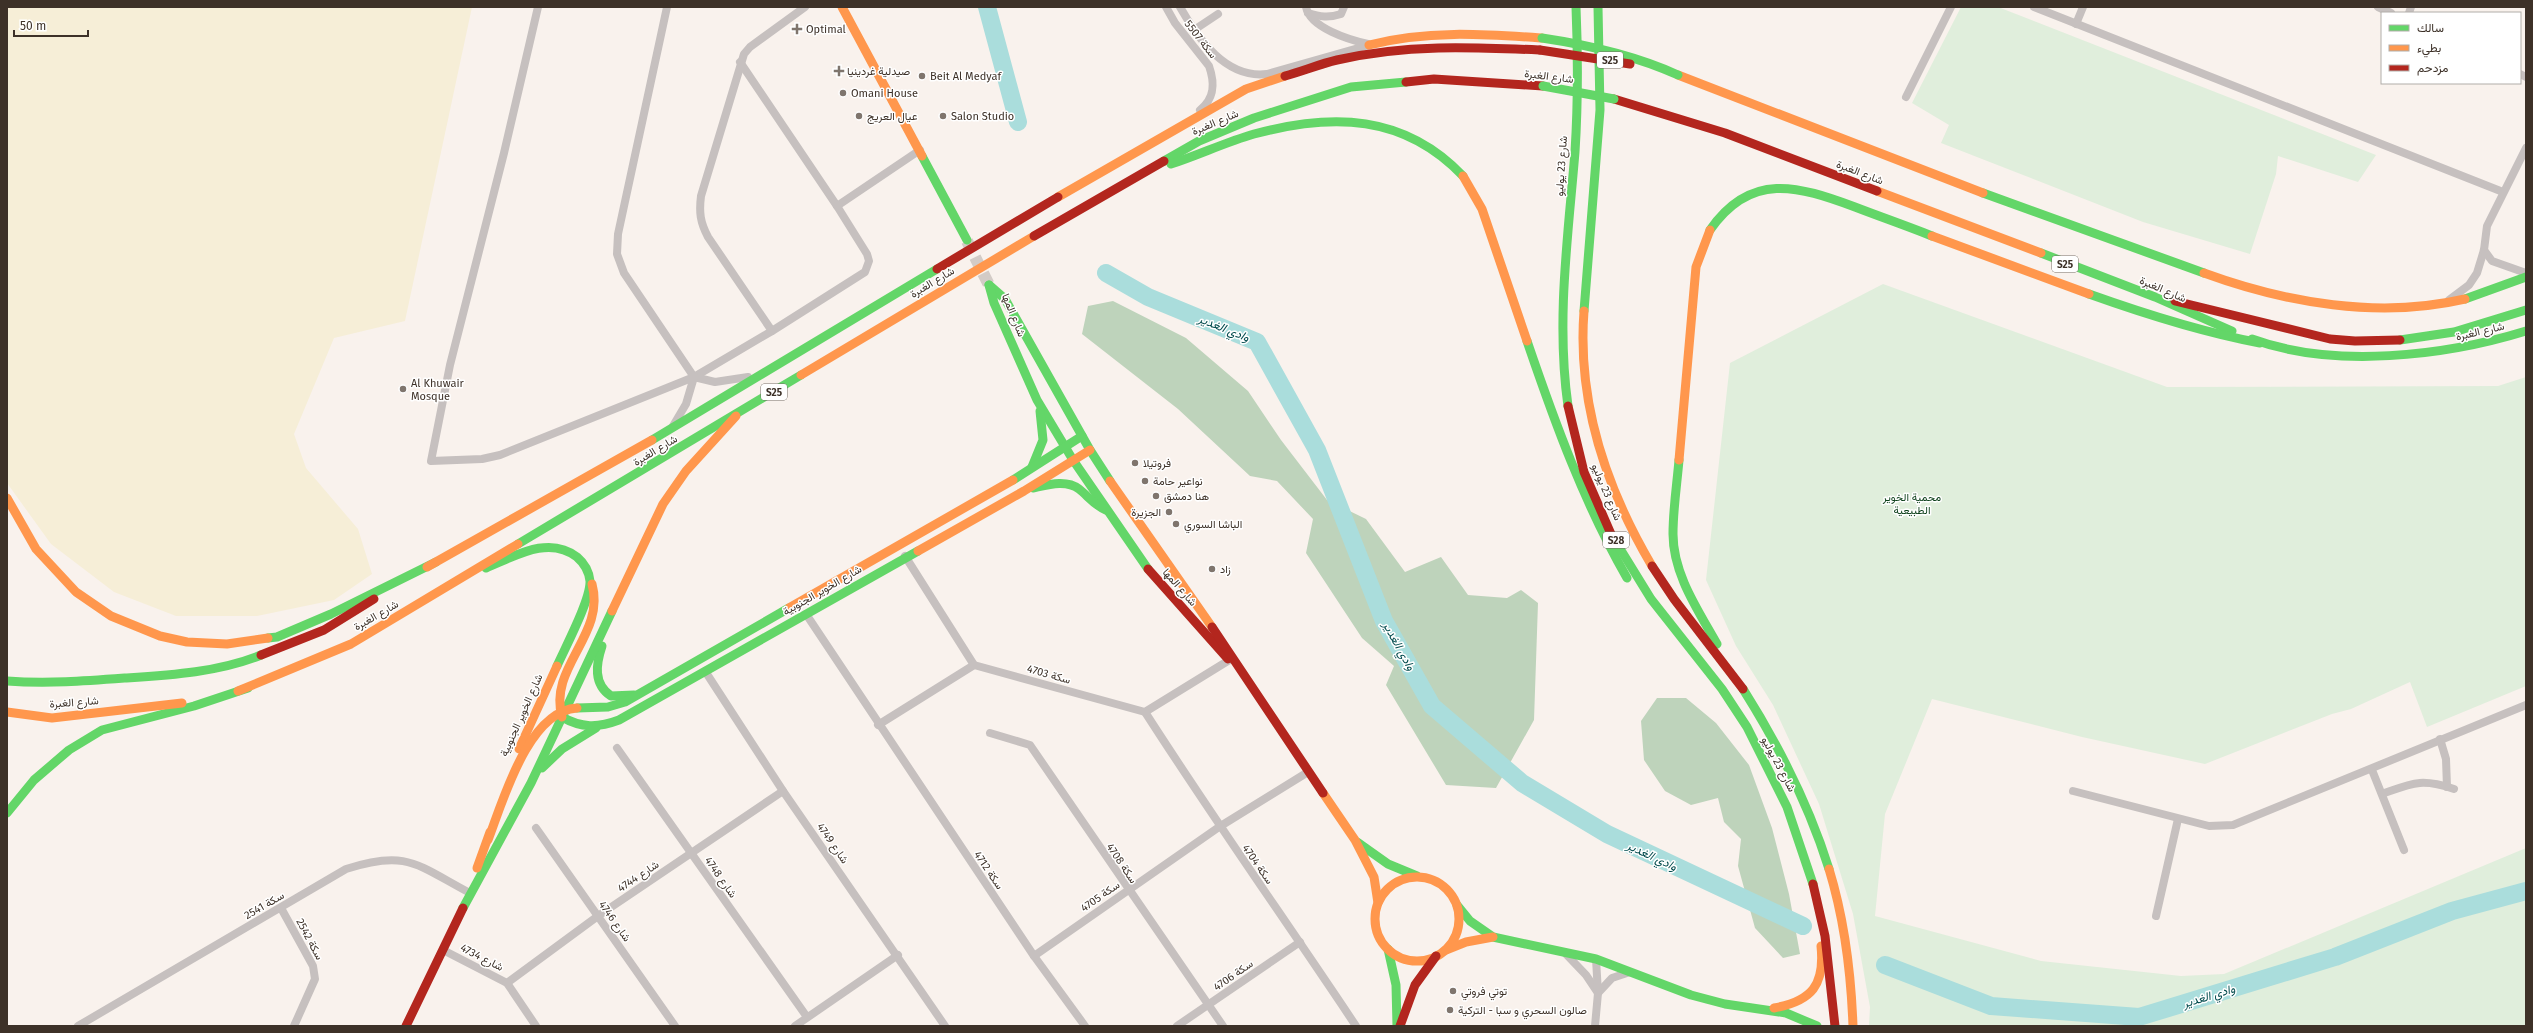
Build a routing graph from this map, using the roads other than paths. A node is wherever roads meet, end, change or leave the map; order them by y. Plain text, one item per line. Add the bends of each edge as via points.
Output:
1 (538, 7) edge
2 (667, 7) edge
3 (805, 7) edge
4 (842, 7) edge
5 (1166, 7) edge
6 (1180, 7) edge
7 (1344, 7) edge
8 (1576, 7) edge
9 (1598, 7) edge
10 (1951, 7) edge
11 (2034, 7) edge
12 (2083, 7) edge
13 (2378, 7) edge
14 (1307, 10) edge
15 (2389, 12) edge
16 (1218, 14) dead end
17 (2076, 24) junction
18 (1194, 30) junction
19 (1369, 45) junction
20 (740, 62) junction
21 (1678, 75) junction
22 (1906, 97) dead end
23 (1185, 123) junction
24 (2526, 148) edge
25 (920, 150) junction
26 (1142, 173) junction
27 (2503, 192) junction
28 (837, 206) junction
29 (966, 240) tunnel mouth
30 (2484, 250) junction
31 (2526, 273) edge
32 (2526, 277) edge
33 (2155, 297) junction
34 (2445, 304) junction
35 (2526, 310) edge
36 (772, 331) junction
37 (2526, 331) edge
38 (2260, 343) junction
39 (757, 375) junction
40 (694, 377) junction
41 (1037, 400) junction
42 (739, 413) junction
43 (672, 429) junction
44 (1082, 436) junction
45 (1065, 447) junction
46 (1090, 450) junction
47 (1073, 460) junction
48 (1030, 470) junction
49 (1024, 491) junction
50 (7, 498) edge
51 (1106, 510) junction
52 (905, 556) junction
53 (636, 558) junction
54 (436, 562) junction
55 (468, 575) junction
56 (590, 581) junction
57 (1651, 599) junction
58 (806, 614) junction
59 (1232, 659) junction
60 (974, 665) junction
61 (705, 671) junction
62 (7, 681) edge
63 (1739, 682) junction
64 (248, 688) junction
65 (642, 692) junction
66 (2526, 705) edge
67 (7, 712) edge
68 (1145, 712) junction
69 (562, 713) junction
70 (602, 726) junction
71 (878, 726) junction
72 (990, 733) dead end
73 (2440, 739) junction
74 (617, 748) dead end
75 (2372, 770) junction
76 (1308, 772) junction
77 (531, 783) junction
78 (783, 791) junction
79 (2073, 792) dead end
80 (2382, 794) junction
81 (7, 813) edge
82 (2178, 819) junction
83 (1219, 827) junction
84 (536, 828) dead end
85 (488, 840) junction
86 (1355, 840) junction
87 (2404, 850) dead end
88 (691, 854) junction
89 (1810, 873) junction
90 (1420, 877) junction
91 (471, 889) junction
92 (1127, 890) junction
93 (1378, 903) junction
94 (1456, 905) junction
95 (281, 908) junction
96 (598, 916) junction
97 (2156, 916) dead end
98 (1493, 936) junction
99 (1300, 942) junction
100 (443, 950) junction
101 (1388, 950) junction
102 (1445, 950) junction
103 (1565, 953) junction
104 (898, 955) junction
105 (1034, 956) junction
106 (1436, 956) junction
107 (1596, 959) junction
108 (1632, 972) junction
109 (507, 983) junction
110 (1598, 993) junction
111 (1208, 1006) junction
112 (1763, 1009) junction
113 (807, 1017) junction
114 (78, 1026) edge
115 (294, 1026) edge
116 (406, 1026) edge
117 (536, 1026) edge
118 (675, 1026) edge
119 (795, 1026) edge
120 (945, 1026) edge
121 (1085, 1026) edge
122 (1177, 1026) edge
123 (1222, 1026) edge
124 (1356, 1026) edge
125 (1397, 1026) edge
126 (1400, 1026) edge
127 (1595, 1026) edge
128 (1817, 1026) edge
129 (1834, 1026) edge
130 (1854, 1026) edge

1 - 40 street via 450,365 431,461 500,455
2 - 40 street via 618,234 617,254 624,273
3 - 20 street via 750,47
4 - 25 main road
5 - 23 street, سكة 5507 via 1209,66 1214,82 1210,100
6 - 18 street, سكة 5507
7 - 14 street via 1341,14 1332,17 1319,17
8 - 57 main road, شارع 23 يوليو / S28 via 1574,166 1561,320 1563,372 1568,410 1578,453 1590,488 1633,571
9 - 63 main road, شارع 23 يوليو / S28 via 1599,118 1582,340 1583,368 1595,441 1626,521 1646,558
10 - 22 street
11 - 17 street
12 - 17 street
13 - 15 street
14 - 19 street via 1318,24 1339,36
16 - 18 street
17 - 27 street
18 - 19 street, سكة 5507 via 1215,54 1235,68 1253,75 1267,74
19 - 21 main road, bridge via 1446,34 1542,38 1625,54 1651,62
20 - 28 street
20 - 36 street via 701,196 700,220 708,237
21 - 23 main road, شارع الغبرة / S25, bridge via 1589,56 1540,50 1456,46 1393,50 1337,60 1246,89
21 - 34 main road, شارع الغبرة / S25 via 1992,196 2228,282 2319,304 2388,308
23 - 39 main road, شارع الغبرة / S25
24 - 27 street
25 - 28 street
25 - 29 main road
26 - 33 main road, شارع الغبرة / S25, bridge via 1199,141 1254,118 1351,87 1434,79 1543,86 1614,99 1725,133
26 - 42 main road, شارع الغبرة / S25
26 - 57 main road via 1254,134 1354,120 1395,128 1431,147 1448,160 1463,176 1482,209 1525,339 1582,492 1627,578
27 - 30 street via 2487,226
28 - 36 street via 867,254 868,265 861,275
30 - 31 street via 2492,261
30 - 34 street via 2474,279
32 - 34 main road, شارع الغبرة / S25 via 2472,298
33 - 35 main road via 2193,304 2295,332 2332,339 2367,341 2435,336 2469,329
33 - 38 main road, شارع الغبرة / S25
36 - 40 street
37 - 38 main road, شارع الغبرة / S25 via 2480,345 2419,354 2350,355
38 - 63 main road via 2152,317 1811,191 1784,188 1766,190 1737,201 1725,209 1705,235 1696,267 1673,534 1674,552 1682,582
39 - 40 street via 726,382
39 - 43 main road, شارع الغبرة / S25
40 - 43 street via 686,404
41 - 44 main road, شارع المها via 994,303 989,284 1005,299
41 - 45 main road, شارع المها
41 - 48 main road via 1045,433 1041,451
42 - 53 main road, شارع الخوير الجنوبية via 673,487
42 - 55 main road, شارع الغبرة / S25
43 - 54 main road, شارع الغبرة / S25
44 - 45 main road, شارع الخوير الجنوبية
44 - 46 main road, شارع المها
45 - 47 main road, شارع المها
45 - 48 main road, شارع الخوير الجنوبية
46 - 47 main road, شارع الخوير الجنوبية
46 - 59 main road, شارع المها
47 - 49 main road, شارع الخوير الجنوبية
47 - 51 main road, شارع المها
48 - 65 main road, شارع الخوير الجنوبية
49 - 51 main road via 1067,483 1077,487 1097,507
49 - 52 main road, شارع الخوير الجنوبية
50 - 54 main road via 36,549 76,592 111,616 160,636 187,642 227,644 277,637 331,614
51 - 59 main road, شارع المها via 1148,569 1225,658
52 - 58 main road, شارع الخوير الجنوبية
52 - 60 street
53 - 65 main road via 632,578 597,658 595,670 602,689 611,695 632,696
53 - 69 main road, شارع الخوير الجنوبية
54 - 62 main road, شارع الغبرة / S25 via 324,630 248,661 188,674 48,684
55 - 56 main road via 531,550 552,546 569,551 580,559 586,567
55 - 64 main road, شارع الغبرة / S25 via 351,644
56 - 69 main road via 596,594 594,608 562,681 558,697
56 - 85 main road, شارع الخوير الجنوبية via 580,616 502,791
57 - 89 main road, شارع 23 يوليو / S28 via 1722,690 1757,746 1781,790
58 - 61 main road, شارع الخوير الجنوبية
58 - 71 street, سكة 4712
59 - 68 street
59 - 76 main road, شارع المها
60 - 68 street, 4703 سكة
60 - 71 street
61 - 70 main road, شارع الخوير الجنوبية via 619,720
61 - 78 street, 4749 شارع
63 - 130 main road, شارع 23 يوليو / S28 via 1789,765 1803,794 1822,847 1841,911
64 - 67 main road, شارع الغبرة / S25 via 176,705 52,718
64 - 81 main road via 194,706 102,730 69,750 40,775
65 - 69 main road, شارع الخوير الجنوبية via 610,708
66 - 73 street
68 - 83 street, سكة 4704
69 - 70 main road, شارع الخوير الجنوبية via 582,726
69 - 77 main road, شارع الخوير الجنوبية
69 - 85 main road via 543,723 532,739
70 - 77 main road via 574,739 545,765
71 - 105 street, سكة 4712
72 - 92 street, سكة 4708 via 1030,745
73 - 75 street
73 - 80 street via 2450,788 2424,781
74 - 88 street, 4748 شارع
75 - 80 street
75 - 82 street via 2234,825 2209,826
76 - 83 street, 4705 سكة
76 - 86 main road, شارع المها
77 - 91 main road, شارع الخوير الجنوبية
78 - 88 street, 4744 شارع
78 - 104 street, 4749 شارع
79 - 82 street
80 - 87 street
82 - 97 street
83 - 92 street, 4705 سكة
83 - 99 street, سكة 4704
84 - 96 street, 4746 شارع
85 - 91 main road, شارع الخوير الجنوبية
86 - 90 main road, شارع المها via 1388,864
86 - 93 main road, شارع المها via 1374,877
88 - 96 street, 4744 شارع
88 - 113 street, 4748 شارع
89 - 112 main road via 1822,956 1819,979 1814,992 1803,1001
89 - 129 main road, شارع 23 يوليو / S28 via 1827,940
90 - 93 main road via 1407,878 1395,883
90 - 94 main road via 1432,879 1442,885
91 - 95 street, سكة 2541 via 414,863 387,859 346,869
91 - 100 main road, شارع الخوير الجنوبية
92 - 105 street, 4705 سكة
92 - 111 street, سكة 4708
93 - 101 main road via 1375,923 1377,933
94 - 98 main road via 1470,921
94 - 102 main road via 1458,929 1453,941
95 - 114 street, سكة 2541
95 - 115 street, سكة 2542 via 313,966 315,979
96 - 109 street, 4744 شارع
96 - 118 street, 4746 شارع
98 - 102 main road
98 - 103 main road
99 - 111 street, 4706 سكة
99 - 124 street, سكة 4704
100 - 109 street, 4734 شارع
100 - 116 main road, شارع الخوير الجنوبية
101 - 106 main road via 1406,960 1421,961
101 - 125 main road via 1396,985
102 - 106 main road
103 - 107 main road
103 - 110 street via 1586,975
104 - 113 street
104 - 120 street, 4749 شارع
105 - 121 street, سكة 4712
106 - 126 main road via 1415,985
107 - 108 main road
107 - 110 street
108 - 110 street via 1612,978
108 - 112 main road via 1691,995 1725,1004
109 - 117 street, 4734 شارع
110 - 127 street
111 - 122 street, 4706 سكة
111 - 123 street, سكة 4708
112 - 128 main road via 1800,1017
113 - 119 street

